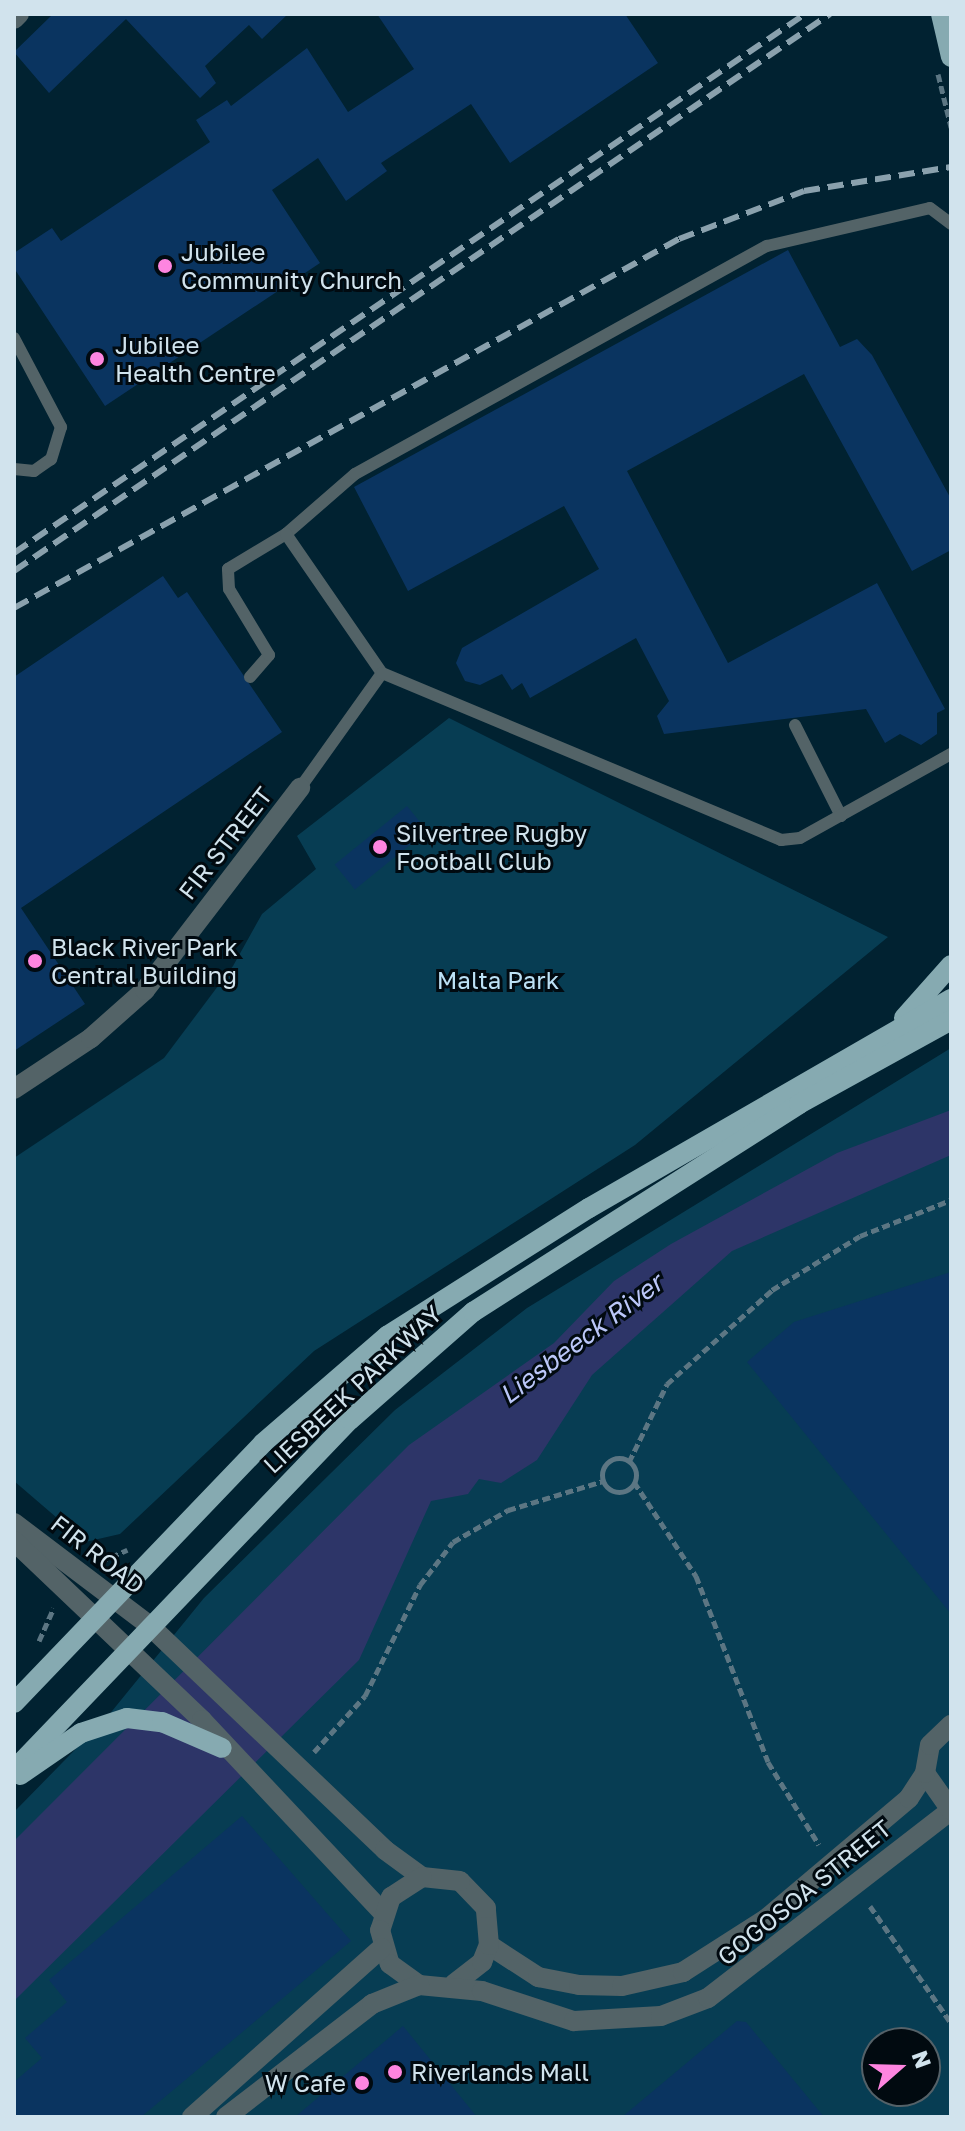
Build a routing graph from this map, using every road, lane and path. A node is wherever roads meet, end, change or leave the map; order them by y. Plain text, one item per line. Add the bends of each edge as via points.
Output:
1 (941, 14) edge
2 (951, 57) edge
3 (951, 224) edge
4 (14, 338) edge
5 (14, 469) edge
6 (286, 534) junction
7 (382, 673) junction
8 (250, 677) dead end
9 (795, 725) dead end
10 (951, 754) edge
11 (300, 788) joint
12 (841, 816) junction
13 (951, 965) edge
14 (951, 999) edge
15 (951, 1020) edge
16 (887, 1035) junction
17 (14, 1089) edge
18 (951, 1200) edge
19 (629, 1462) junction
20 (603, 1481) junction
21 (634, 1482) junction
22 (14, 1523) edge
23 (14, 1541) edge
24 (112, 1600) junction
25 (50, 1612) dead end
26 (94, 1620) junction
27 (150, 1626) junction
28 (127, 1650) junction
29 (31, 1651) dead end
30 (14, 1703) edge
31 (951, 1725) edge
32 (222, 1748) junction
33 (314, 1752) dead end
34 (14, 1770) edge
35 (925, 1773) junction
36 (14, 1779) edge
37 (951, 1810) edge
38 (822, 1848) dead end
39 (422, 1877) junction
40 (870, 1906) dead end
41 (383, 1913) junction
42 (489, 1945) junction
43 (382, 1948) junction
44 (454, 1984) junction
45 (419, 1985) junction
46 (951, 2023) edge
47 (192, 2117) edge
48 (226, 2117) edge

1 - 2 main road
3 - 6 lane via 930,208 767,246 355,474
4 - 5 lane via 61,427 51,459 34,471
6 - 7 lane
6 - 8 lane via 228,569 229,589 269,655
7 - 11 lane
7 - 12 lane via 761,834 800,838
9 - 12 lane
10 - 12 lane
11 - 17 street, FIR STREET via 145,990 91,1038
13 - 16 main road
14 - 16 main road, LIESBEEK PARKWAY
15 - 27 main road, LIESBEEK PARKWAY via 799,1104 473,1312 350,1420
16 - 24 main road, LIESBEEK PARKWAY via 589,1208 387,1336 314,1393
18 - 19 path via 860,1236 772,1290 667,1384
19 - 20 path via 609,1461
19 - 21 path
20 - 21 path via 621,1492
20 - 33 path via 508,1510 453,1542 420,1585 365,1696
21 - 38 path via 709,1601 780,1785
22 - 24 street, FIR ROAD
23 - 26 street, FIR ROAD
24 - 26 main road, LIESBEEK PARKWAY
24 - 27 street, FIR ROAD
25 - 29 path via 48,1630
26 - 28 street, FIR ROAD
26 - 30 main road, LIESBEEK PARKWAY
27 - 28 main road, LIESBEEK PARKWAY
27 - 39 street via 385,1850
28 - 32 street
28 - 34 main road, LIESBEEK PARKWAY
31 - 35 street, GOGOSOA STREET via 930,1745
32 - 36 main road via 162,1722 127,1718 81,1733
32 - 41 street
35 - 37 street
35 - 42 street, GOGOSOA STREET via 909,1798 766,1919 683,1972 622,1986 579,1985 538,1977
37 - 44 street, GOGOSOA STREET via 760,1965 684,2009 631,2021 574,2021
39 - 41 street via 405,1884
39 - 42 street via 460,1881 475,1892 486,1908
40 - 46 path
41 - 43 street
42 - 44 street via 482,1962
43 - 45 street via 390,1964
43 - 47 street
44 - 45 street
45 - 48 street via 372,2004

